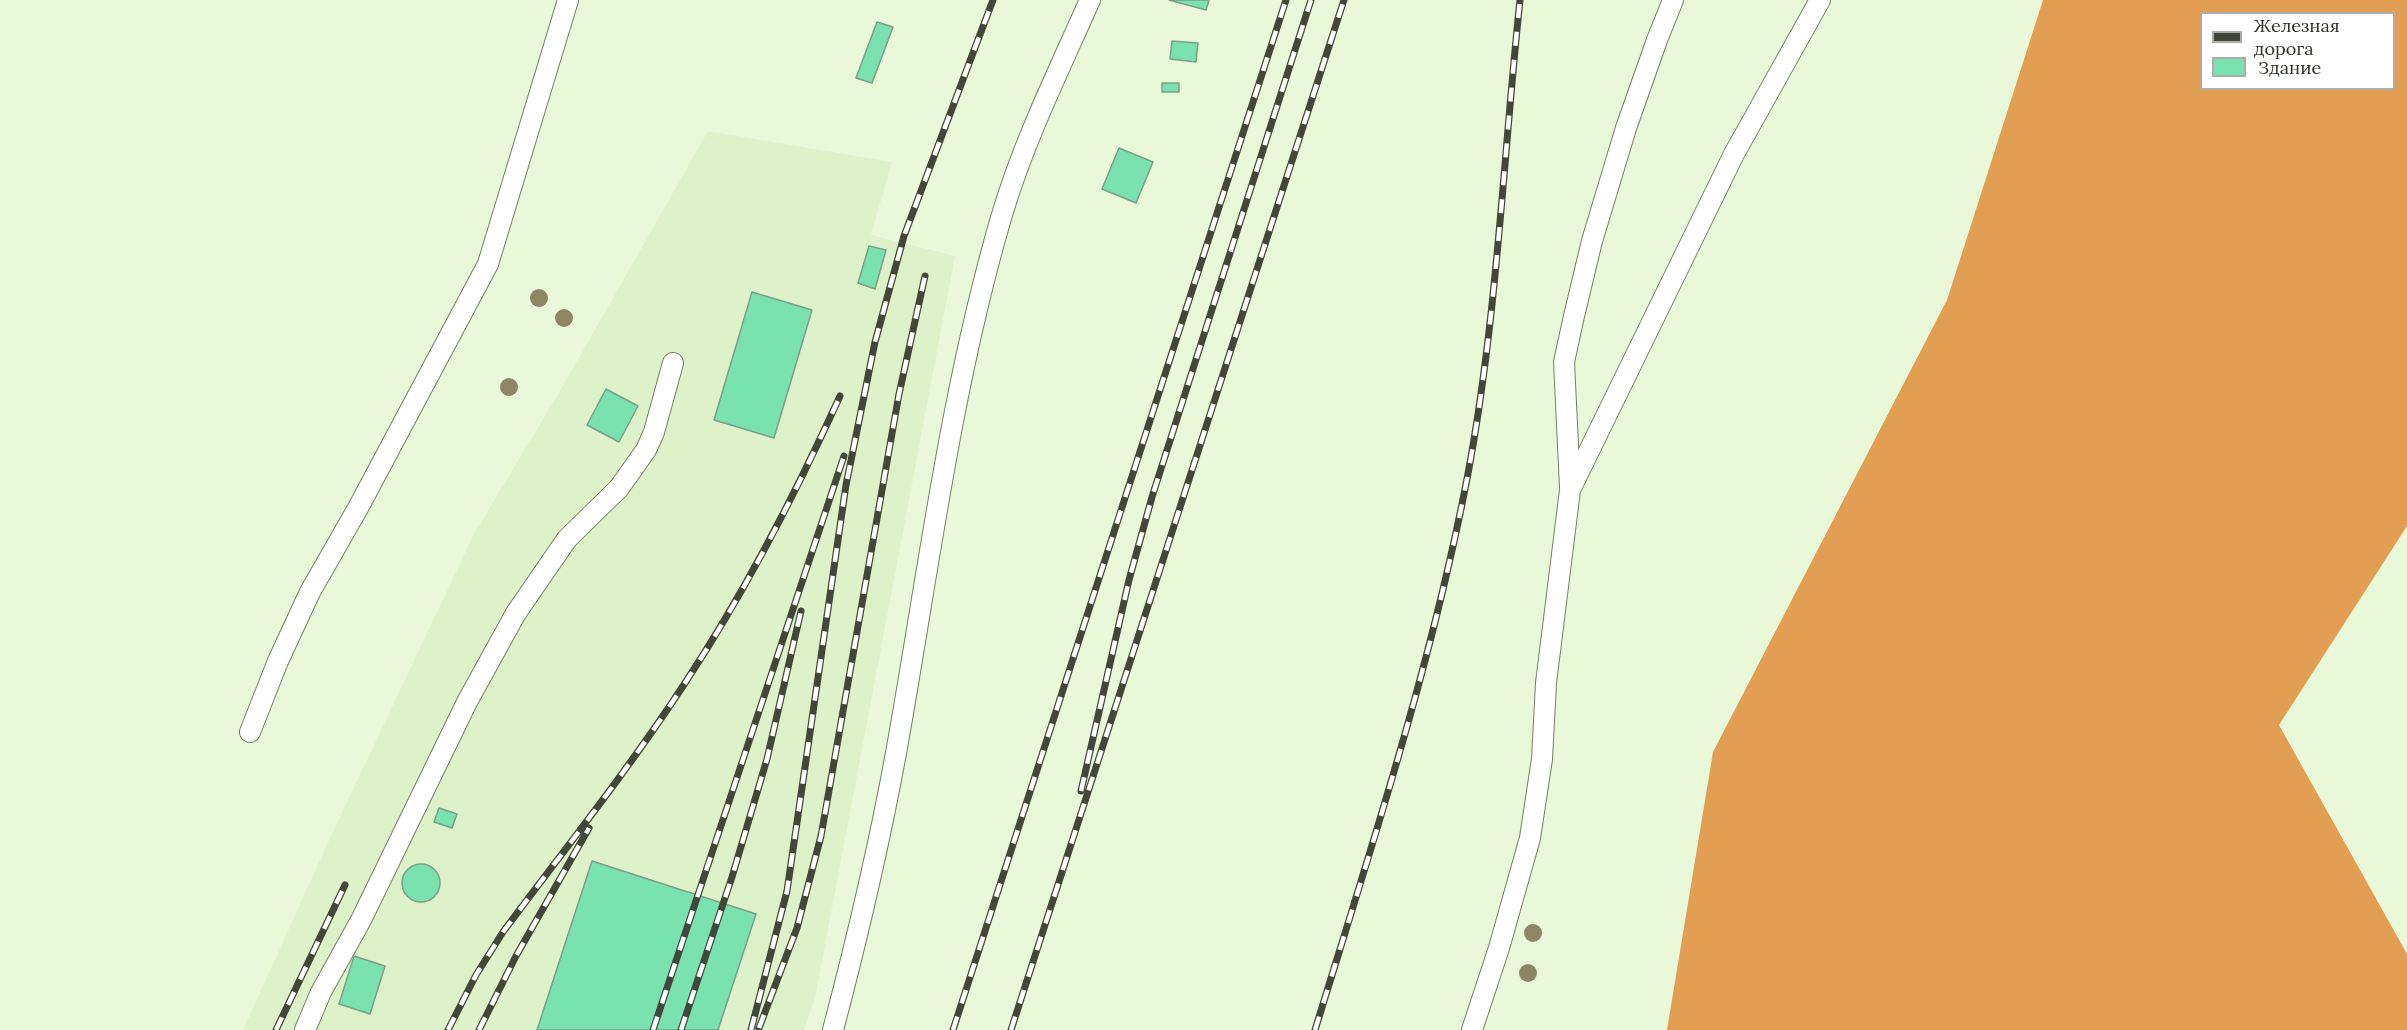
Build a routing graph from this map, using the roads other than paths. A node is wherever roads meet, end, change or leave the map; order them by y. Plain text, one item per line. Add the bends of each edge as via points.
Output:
1 (568, 0) edge
2 (1090, 0) edge
3 (1673, 0) edge
4 (1820, 0) edge
5 (673, 363) dead end
6 (1570, 490) junction
7 (250, 732) dead end
8 (305, 1030) edge
9 (833, 1030) edge
10 (1472, 1030) edge

1 - 7 lane via 488,264 310,592
2 - 9 lane via 1018,167 986,271 954,414 864,912
3 - 6 lane via 1612,173 1564,362
4 - 6 lane via 1734,154
5 - 8 lane via 646,450 619,488 567,539 516,613 467,702
6 - 10 lane via 1530,838

